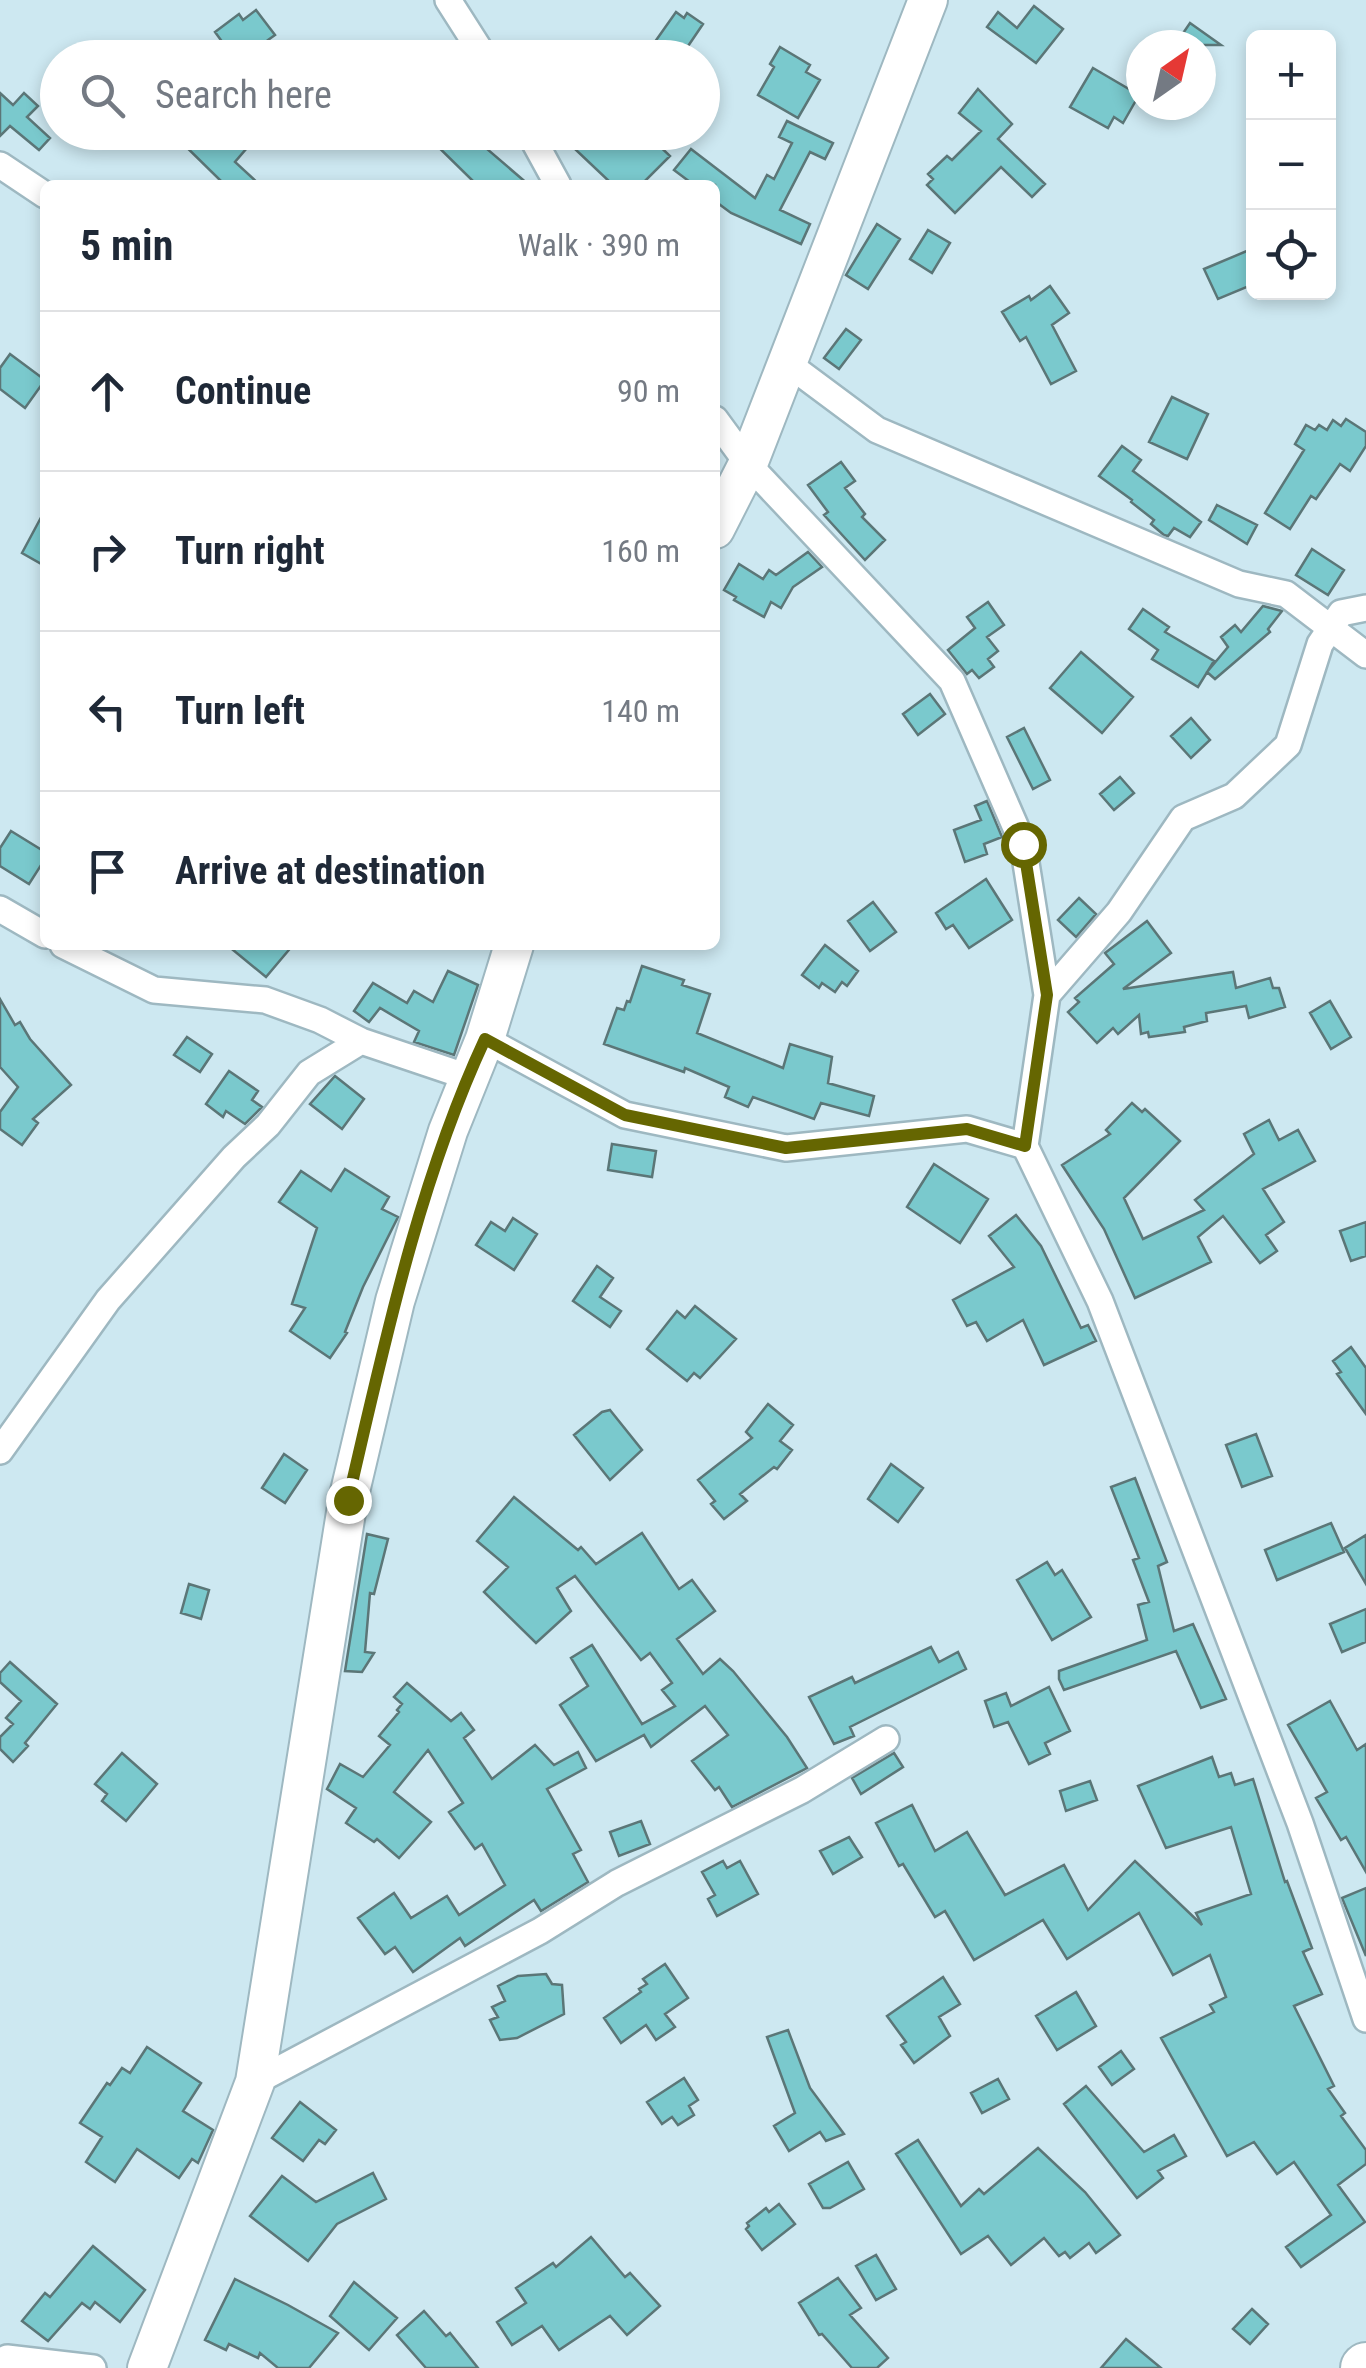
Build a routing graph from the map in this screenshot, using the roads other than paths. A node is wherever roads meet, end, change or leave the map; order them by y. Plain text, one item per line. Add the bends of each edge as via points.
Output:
1 (448, 0) edge
2 (928, 0) edge
3 (474, 40) edge
4 (539, 150) edge
5 (0, 165) edge
6 (555, 180) edge
7 (40, 192) edge
8 (788, 362) junction
9 (720, 426) edge
10 (748, 464) junction
11 (720, 519) edge
12 (1366, 608) edge
13 (1332, 627) junction
14 (1366, 655) edge
15 (0, 908) edge
16 (40, 931) edge
17 (73, 950) edge
18 (512, 950) edge
19 (1047, 995) junction
20 (485, 1039) junction
21 (361, 1041) junction
22 (468, 1077) junction
23 (1025, 1146) junction
24 (0, 1451) edge
25 (886, 1739) dead end
26 (1366, 2018) edge
27 (255, 2082) junction
28 (0, 2361) edge
29 (93, 2368) edge
30 (147, 2368) edge

1 - 3 street
2 - 8 street
4 - 6 street
5 - 7 street
8 - 10 street
8 - 13 street via 877,430 1222,576 1286,594
9 - 10 street
10 - 11 street
10 - 19 street via 952,681 1023,844
12 - 13 street via 1341,613
13 - 14 street
13 - 19 street via 1320,644 1288,745 1234,796 1183,818 1119,912
15 - 16 street
17 - 21 street via 154,990 265,1000
18 - 20 street
19 - 23 street
20 - 22 street
20 - 23 street via 625,1115 786,1148 967,1129
21 - 22 street
21 - 24 street via 309,1073 108,1300
22 - 27 street via 395,1301 348,1500
23 - 26 street via 1108,1320 1300,1823
25 - 27 street
27 - 30 street
28 - 29 street

